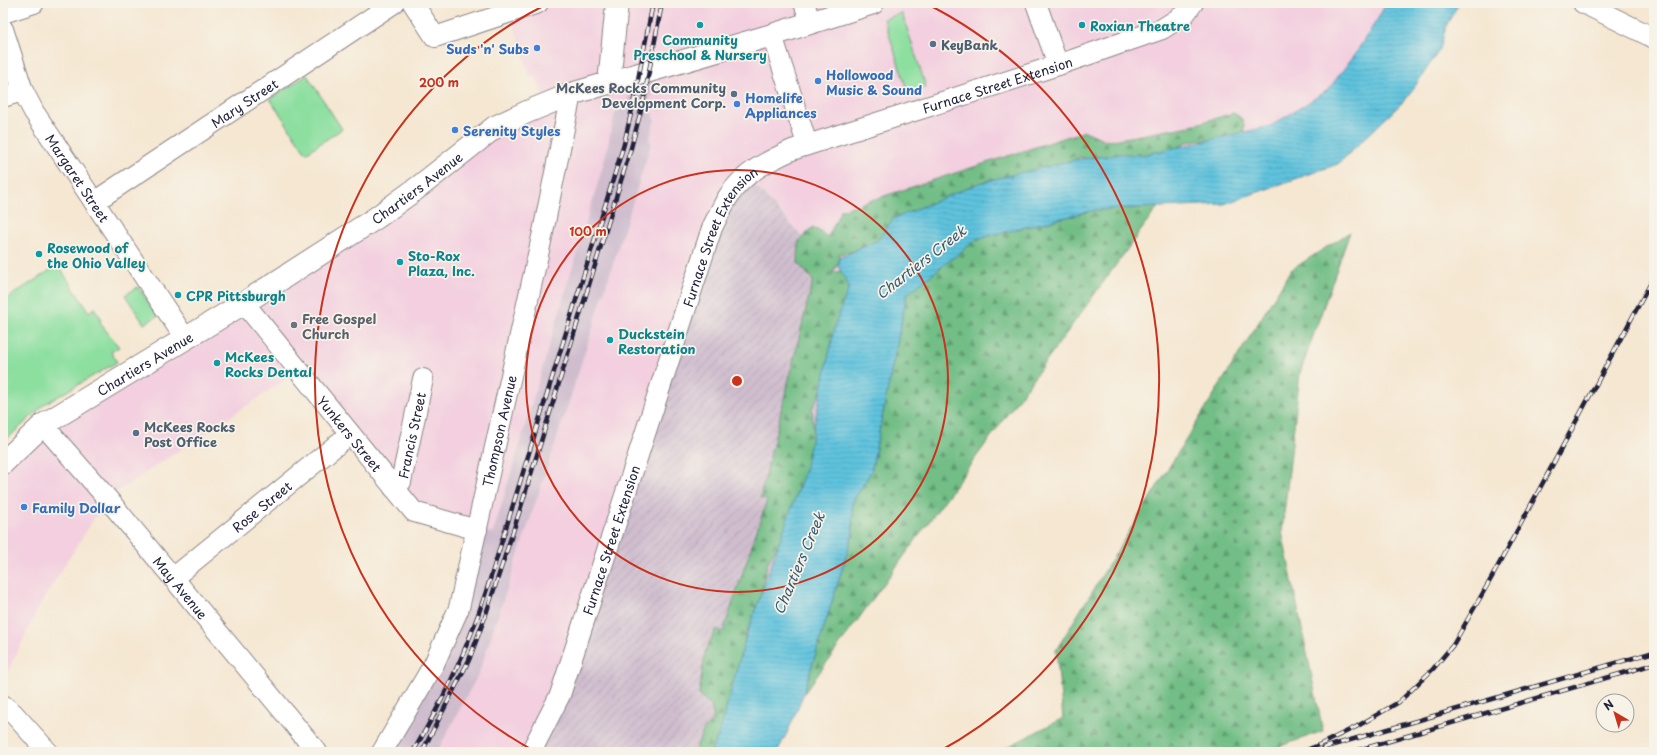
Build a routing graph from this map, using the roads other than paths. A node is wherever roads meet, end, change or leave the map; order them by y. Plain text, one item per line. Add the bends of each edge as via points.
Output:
1 (34, 3) edge
2 (394, 3) edge
3 (413, 3) edge
4 (538, 3) edge
5 (617, 3) edge
6 (873, 3) edge
7 (1036, 3) edge
8 (1193, 3) edge
9 (1583, 3) edge
10 (3, 13) edge
11 (808, 13) edge
12 (3, 29) edge
13 (772, 35) junction
14 (1654, 38) edge
15 (1058, 65) junction
16 (608, 83) junction
17 (24, 91) junction
18 (570, 94) junction
19 (3, 98) edge
20 (807, 144) junction
21 (94, 202) junction
22 (244, 303) junction
23 (185, 338) junction
24 (422, 379) dead end
25 (43, 425) junction
26 (350, 434) junction
27 (3, 463) edge
28 (394, 488) junction
29 (477, 530) junction
30 (173, 578) junction
31 (3, 704) edge
32 (48, 752) edge
33 (317, 752) edge
34 (382, 752) edge
35 (531, 752) edge

1 - 10 street
2 - 21 street, Mary Street
3 - 4 street via 435,37
5 - 16 main road
6 - 11 main road, Chartiers Avenue
7 - 15 street
8 - 15 street, Furnace Street Extension via 1184,15 1162,30
9 - 14 street
11 - 13 main road, Chartiers Avenue
12 - 17 street, Margaret Street
13 - 16 main road, Chartiers Avenue
13 - 20 street
15 - 20 street, Furnace Street Extension
16 - 18 main road, Chartiers Avenue
17 - 19 street
17 - 21 street, Margaret Street via 34,112
18 - 22 main road, Chartiers Avenue via 495,127 376,218
18 - 29 street, Thompson Avenue via 542,237
20 - 35 street, Furnace Street Extension via 774,158 746,176 728,196 712,228 560,696
21 - 23 street, Margaret Street
22 - 23 main road, Chartiers Avenue
22 - 26 street, Yunkers Street
23 - 25 main road, Chartiers Avenue
24 - 28 street, Francis Street via 401,482
25 - 27 main road, Chartiers Avenue
25 - 30 street, May Avenue
26 - 28 street, Yunkers Street
26 - 30 street, Rose Street
28 - 29 street, Yunkers Street via 414,512
29 - 34 street, Thompson Avenue via 459,608 434,664
30 - 33 street, May Avenue
31 - 32 street

